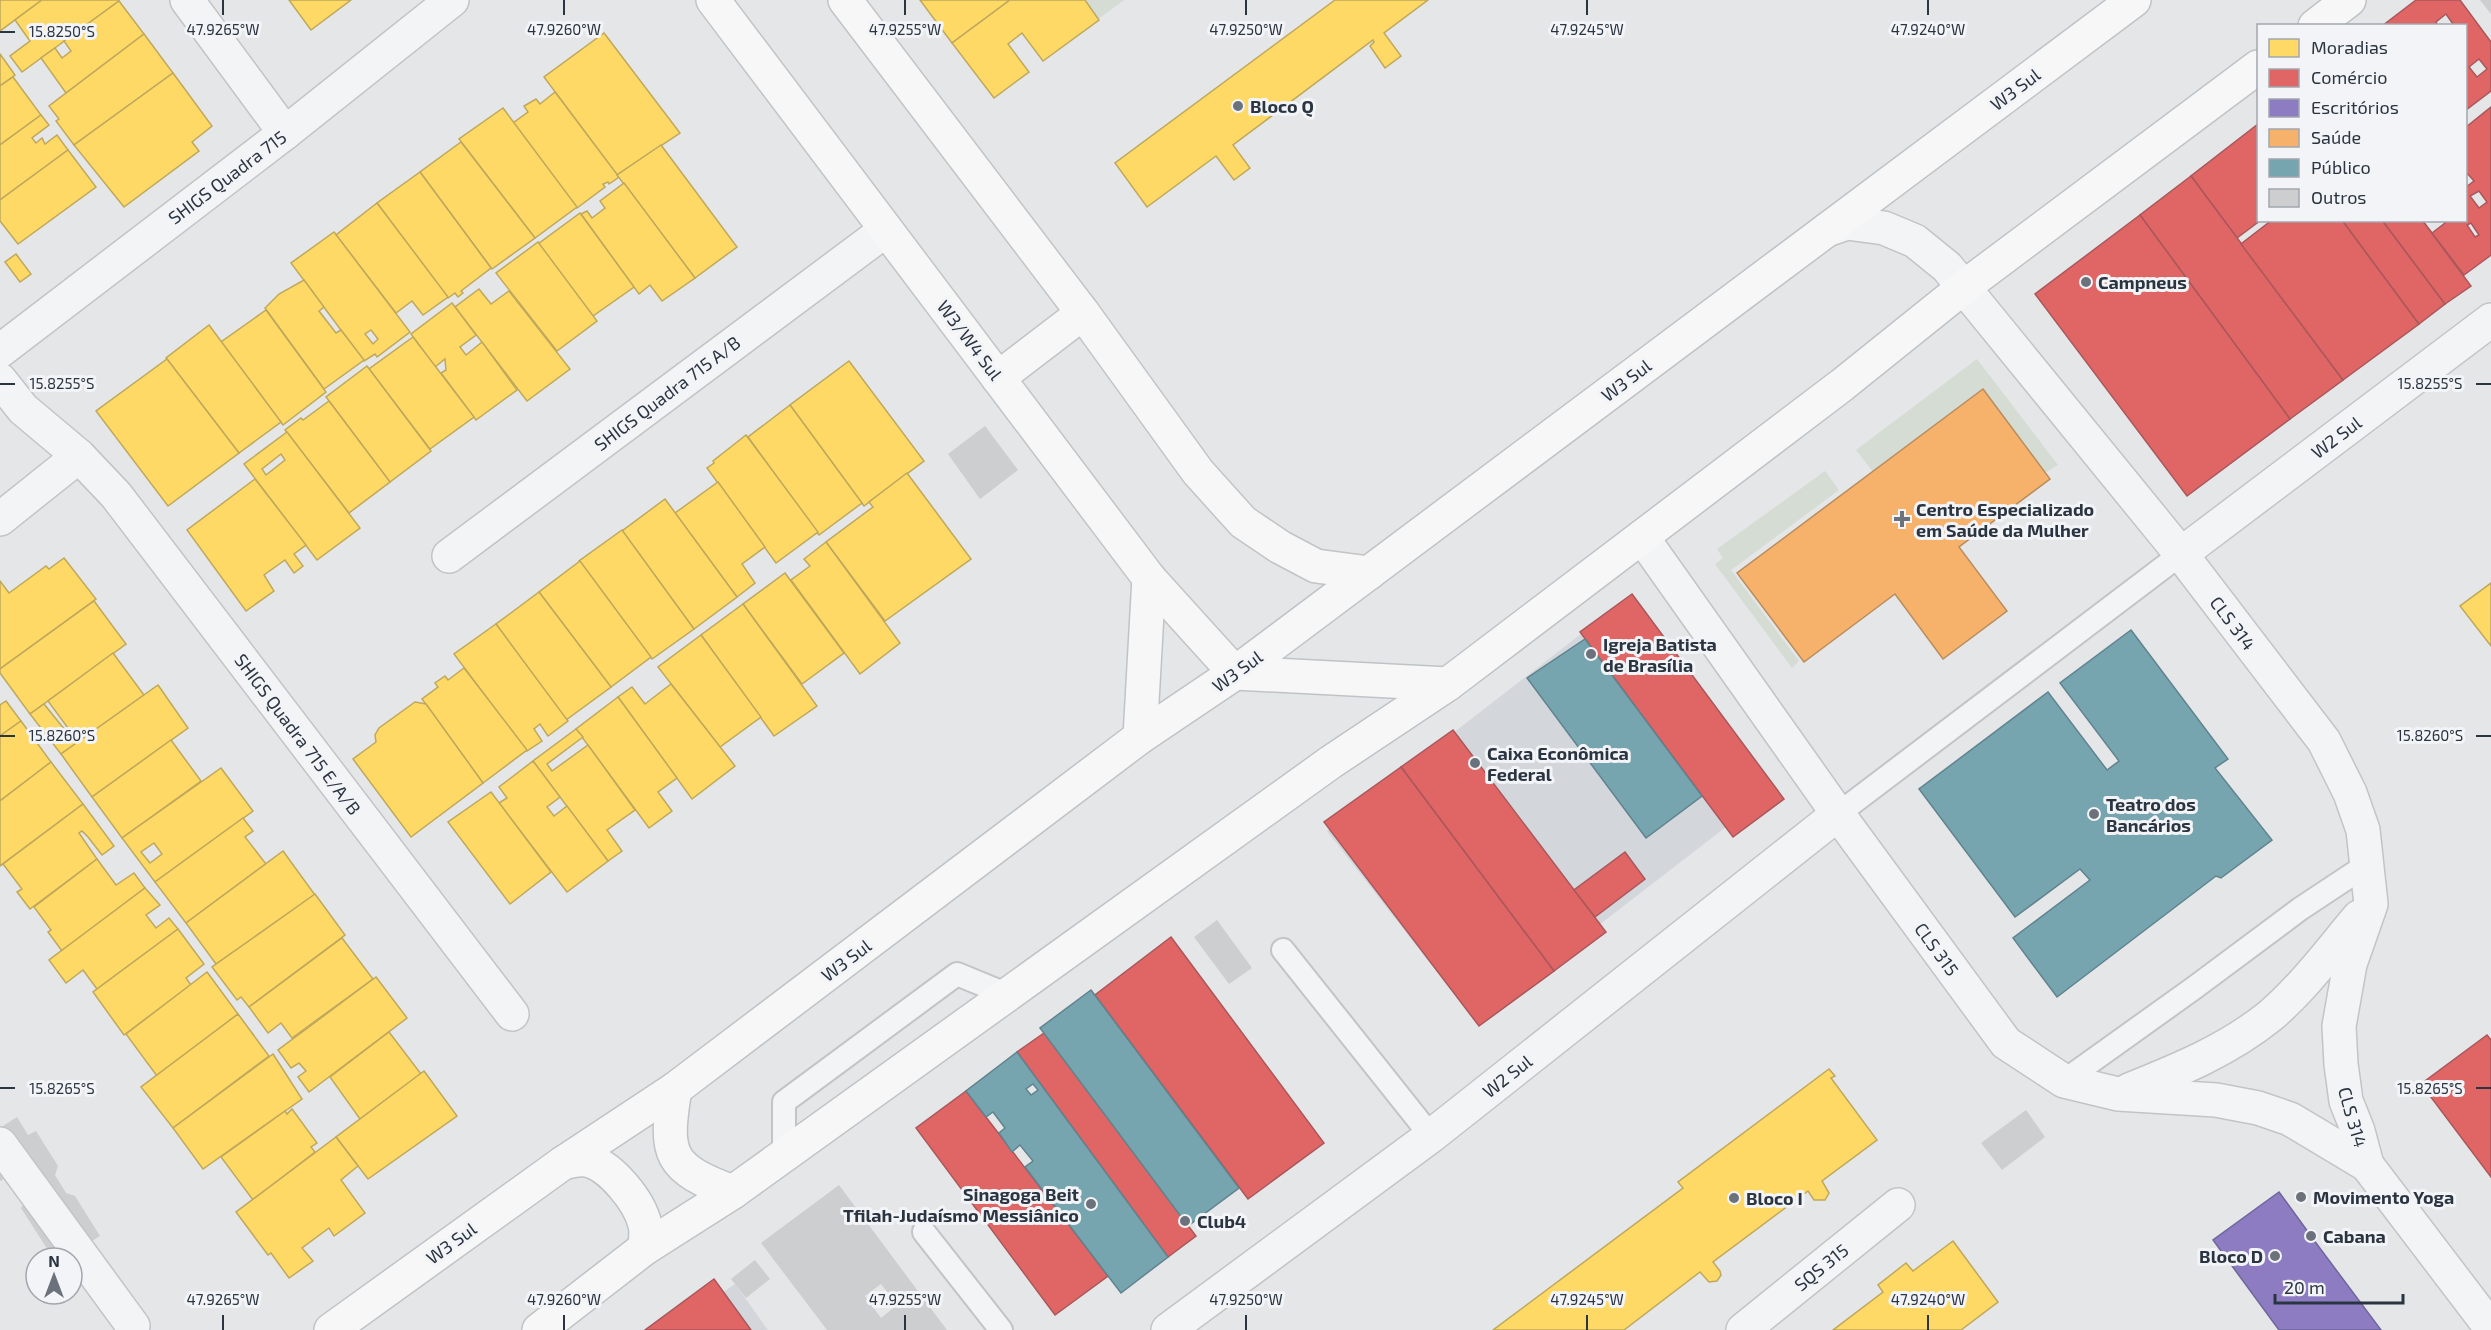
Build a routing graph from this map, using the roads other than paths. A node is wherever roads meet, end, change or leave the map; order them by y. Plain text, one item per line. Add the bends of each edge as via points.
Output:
1 (187, 0) edge
2 (452, 0) edge
3 (713, 0) edge
4 (845, 0) edge
5 (2134, 0) edge
6 (2349, 0) edge
7 (2317, 24) edge
8 (2257, 68) edge
9 (285, 133) junction
10 (886, 230) junction
11 (1827, 230) junction
12 (1964, 287) junction
13 (1083, 313) junction
14 (2491, 320) edge
15 (0, 351) edge
16 (998, 378) junction
17 (0, 380) edge
18 (79, 456) junction
19 (0, 519) edge
20 (1642, 537) junction
21 (2181, 554) junction
22 (449, 556) dead end
23 (1369, 573) junction
24 (1149, 578) junction
25 (1235, 673) junction
26 (1448, 684) junction
27 (1140, 738) junction
28 (1838, 814) junction
29 (2368, 864) junction
30 (2371, 904) junction
31 (1283, 950) dead end
32 (1008, 995) junction
33 (512, 1014) dead end
34 (2064, 1081) junction
35 (675, 1089) junction
36 (2118, 1094) junction
37 (1431, 1136) junction
38 (0, 1144) edge
39 (784, 1155) junction
40 (563, 1163) junction
41 (2367, 1165) junction
42 (733, 1192) junction
43 (1898, 1204) dead end
44 (924, 1232) dead end
45 (645, 1248) junction
46 (133, 1326) dead end
47 (2491, 1328) edge
48 (331, 1330) edge
49 (539, 1330) edge
50 (1001, 1330) edge
51 (1168, 1330) edge
52 (1743, 1330) edge

1 - 9 street
2 - 9 street, SHIGS Quadra 715
3 - 10 main road, W3/W4 Sul
4 - 13 main road
5 - 11 main road, W3 Sul
6 - 7 main road
8 - 12 main road
9 - 15 street, SHIGS Quadra 715
10 - 16 main road, W3/W4 Sul
10 - 22 street, SHIGS Quadra 715 A/B
11 - 12 street, CLS 314 via 1847,223 1900,233 1935,255
11 - 23 main road, W3 Sul
12 - 20 main road
12 - 21 street, CLS 314
13 - 16 main road
13 - 23 main road via 1198,472 1243,522 1316,566
14 - 21 street, W2 Sul
16 - 24 main road, W3/W4 Sul
17 - 18 street via 23,409
18 - 19 street
18 - 33 street, SHIGS Quadra 715 E/A/B via 123,505
20 - 26 main road
20 - 28 street, CLS 315
21 - 28 lane
21 - 29 street, CLS 314 via 2324,741 2350,793
23 - 25 main road, W3 Sul
24 - 25 main road, W3/W4 Sul
24 - 27 main road
25 - 26 main road
25 - 27 main road, W3 Sul
26 - 32 main road via 1331,762
27 - 35 main road, W3 Sul
28 - 34 street, CLS 315 via 2006,1043
28 - 37 street, W2 Sul
29 - 30 street, CLS 314
29 - 34 lane
30 - 36 street via 2271,1015 2230,1045
30 - 41 street, CLS 314 via 2350,964 2339,1026 2346,1101
31 - 37 lane
32 - 39 main road
32 - 39 lane via 957,974 784,1102
34 - 36 street, CLS 315
35 - 40 main road, W3 Sul
35 - 42 main road via 669,1127 677,1160 704,1181
36 - 41 street, CLS 315 via 2216,1100 2258,1108 2290,1119
37 - 51 street, W2 Sul
38 - 46 street
39 - 42 main road
40 - 45 main road via 596,1163 618,1181 642,1214
40 - 48 main road, W3 Sul
41 - 47 street
42 - 45 main road
43 - 52 street, SQS 315
44 - 50 lane
45 - 49 main road

